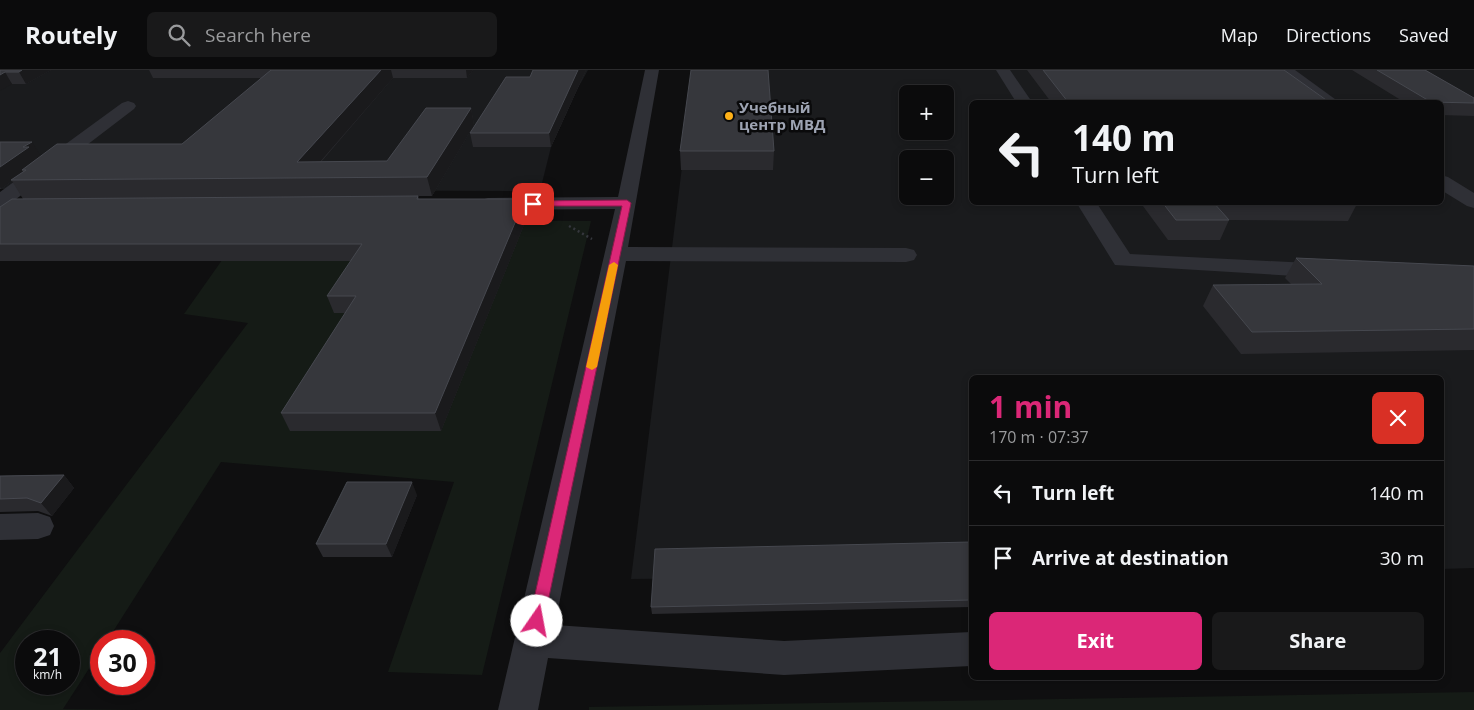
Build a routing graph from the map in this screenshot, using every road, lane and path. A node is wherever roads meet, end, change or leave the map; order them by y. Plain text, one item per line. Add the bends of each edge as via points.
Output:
1 (652, 70) edge
2 (1003, 70) edge
3 (1285, 70) edge
4 (1023, 100) edge
5 (1328, 100) edge
6 (128, 106) dead end
7 (1444, 183) edge
8 (0, 202) edge
9 (1474, 202) edge
10 (627, 203) junction
11 (474, 204) edge
12 (533, 204) junction
13 (1088, 205) edge
14 (616, 254) junction
15 (906, 255) dead end
16 (1347, 272) edge
17 (38, 526) dead end
18 (0, 527) edge
19 (533, 640) junction
20 (969, 649) edge
21 (518, 710) edge

1 - 10 street
2 - 4 street
3 - 5 street
6 - 8 street
7 - 9 street
10 - 12 street
10 - 14 street
11 - 12 street
12 - 14 path
13 - 16 street via 1123,260
14 - 15 street
14 - 19 street
17 - 18 street
19 - 20 street via 784,658
19 - 21 street

